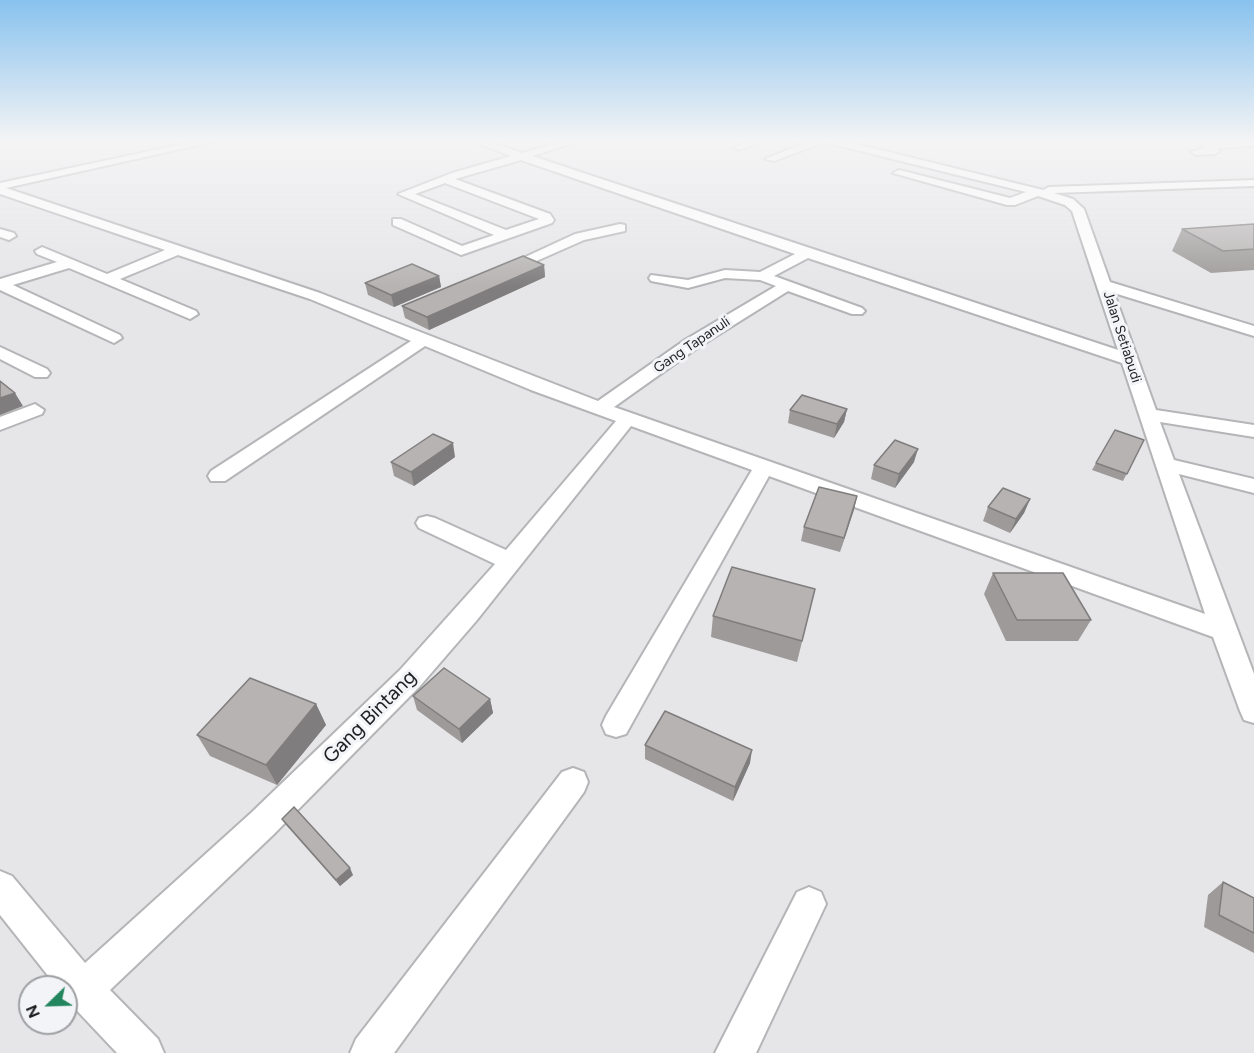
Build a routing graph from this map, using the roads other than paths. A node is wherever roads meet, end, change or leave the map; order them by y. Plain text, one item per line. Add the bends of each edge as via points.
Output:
1 (3, 189) edge
2 (417, 189) edge
3 (471, 189) edge
4 (618, 189) edge
5 (1020, 189) edge
6 (1106, 189) edge
7 (1034, 192) junction
8 (434, 208) junction
9 (620, 228) dead end
10 (506, 235) junction
11 (180, 249) junction
12 (42, 251) dead end
13 (807, 253) junction
14 (70, 263) junction
15 (762, 276) junction
16 (656, 278) dead end
17 (107, 279) junction
18 (483, 279) edge
19 (0, 284) edge
20 (1104, 285) junction
21 (786, 286) junction
22 (1182, 300) dead end
23 (857, 311) dead end
24 (398, 312) dead end
25 (189, 314) dead end
26 (379, 321) junction
27 (1254, 322) edge
28 (1254, 331) edge
29 (114, 338) dead end
30 (422, 341) junction
31 (0, 352) edge
32 (1128, 359) junction
33 (41, 374) dead end
34 (600, 408) junction
35 (35, 410) dead end
36 (1149, 415) junction
37 (629, 417) junction
38 (0, 424) edge
39 (1254, 431) edge
40 (1165, 464) junction
41 (765, 465) junction
42 (218, 476) dead end
43 (1254, 486) edge
44 (427, 523) dead end
45 (509, 561) junction
46 (1237, 647) edge
47 (1254, 711) edge
48 (616, 725) dead end
49 (573, 782) dead end
50 (6, 894) edge
51 (809, 904) dead end
52 (83, 990) junction
53 (144, 1053) edge
54 (370, 1053) edge
55 (735, 1053) edge

1 - 11 street
2 - 8 street via 404,194
3 - 10 street via 548,219
4 - 13 street
5 - 7 street, Jalan Setiabudi
6 - 7 street
7 - 20 street, Jalan Setiabudi via 1069,202 1078,209
8 - 10 street
8 - 10 street via 396,222 461,250
9 - 18 street via 580,237
11 - 17 street
11 - 26 street
12 - 14 street
13 - 15 street
13 - 32 street
14 - 17 street
14 - 19 street
15 - 16 street via 725,274 688,284
15 - 21 street
17 - 25 street
19 - 29 street
20 - 28 street
20 - 32 street, Jalan Setiabudi
21 - 23 street
21 - 34 street, Gang Tapanuli via 691,344
22 - 27 street
24 - 26 street
26 - 30 street
30 - 34 street
30 - 42 street
31 - 33 street
32 - 36 street, Jalan Setiabudi
34 - 37 street
35 - 38 street
36 - 39 street
36 - 40 street, Jalan Setiabudi
37 - 41 street
37 - 45 street, Gang Bintang
40 - 43 street
40 - 46 street, Jalan Setiabudi
41 - 46 street
41 - 48 street
44 - 45 street
45 - 52 street, Gang Bintang via 410,678 262,824
46 - 47 street, Jalan Setiabudi
49 - 54 street
50 - 52 street
51 - 55 street
52 - 53 street

